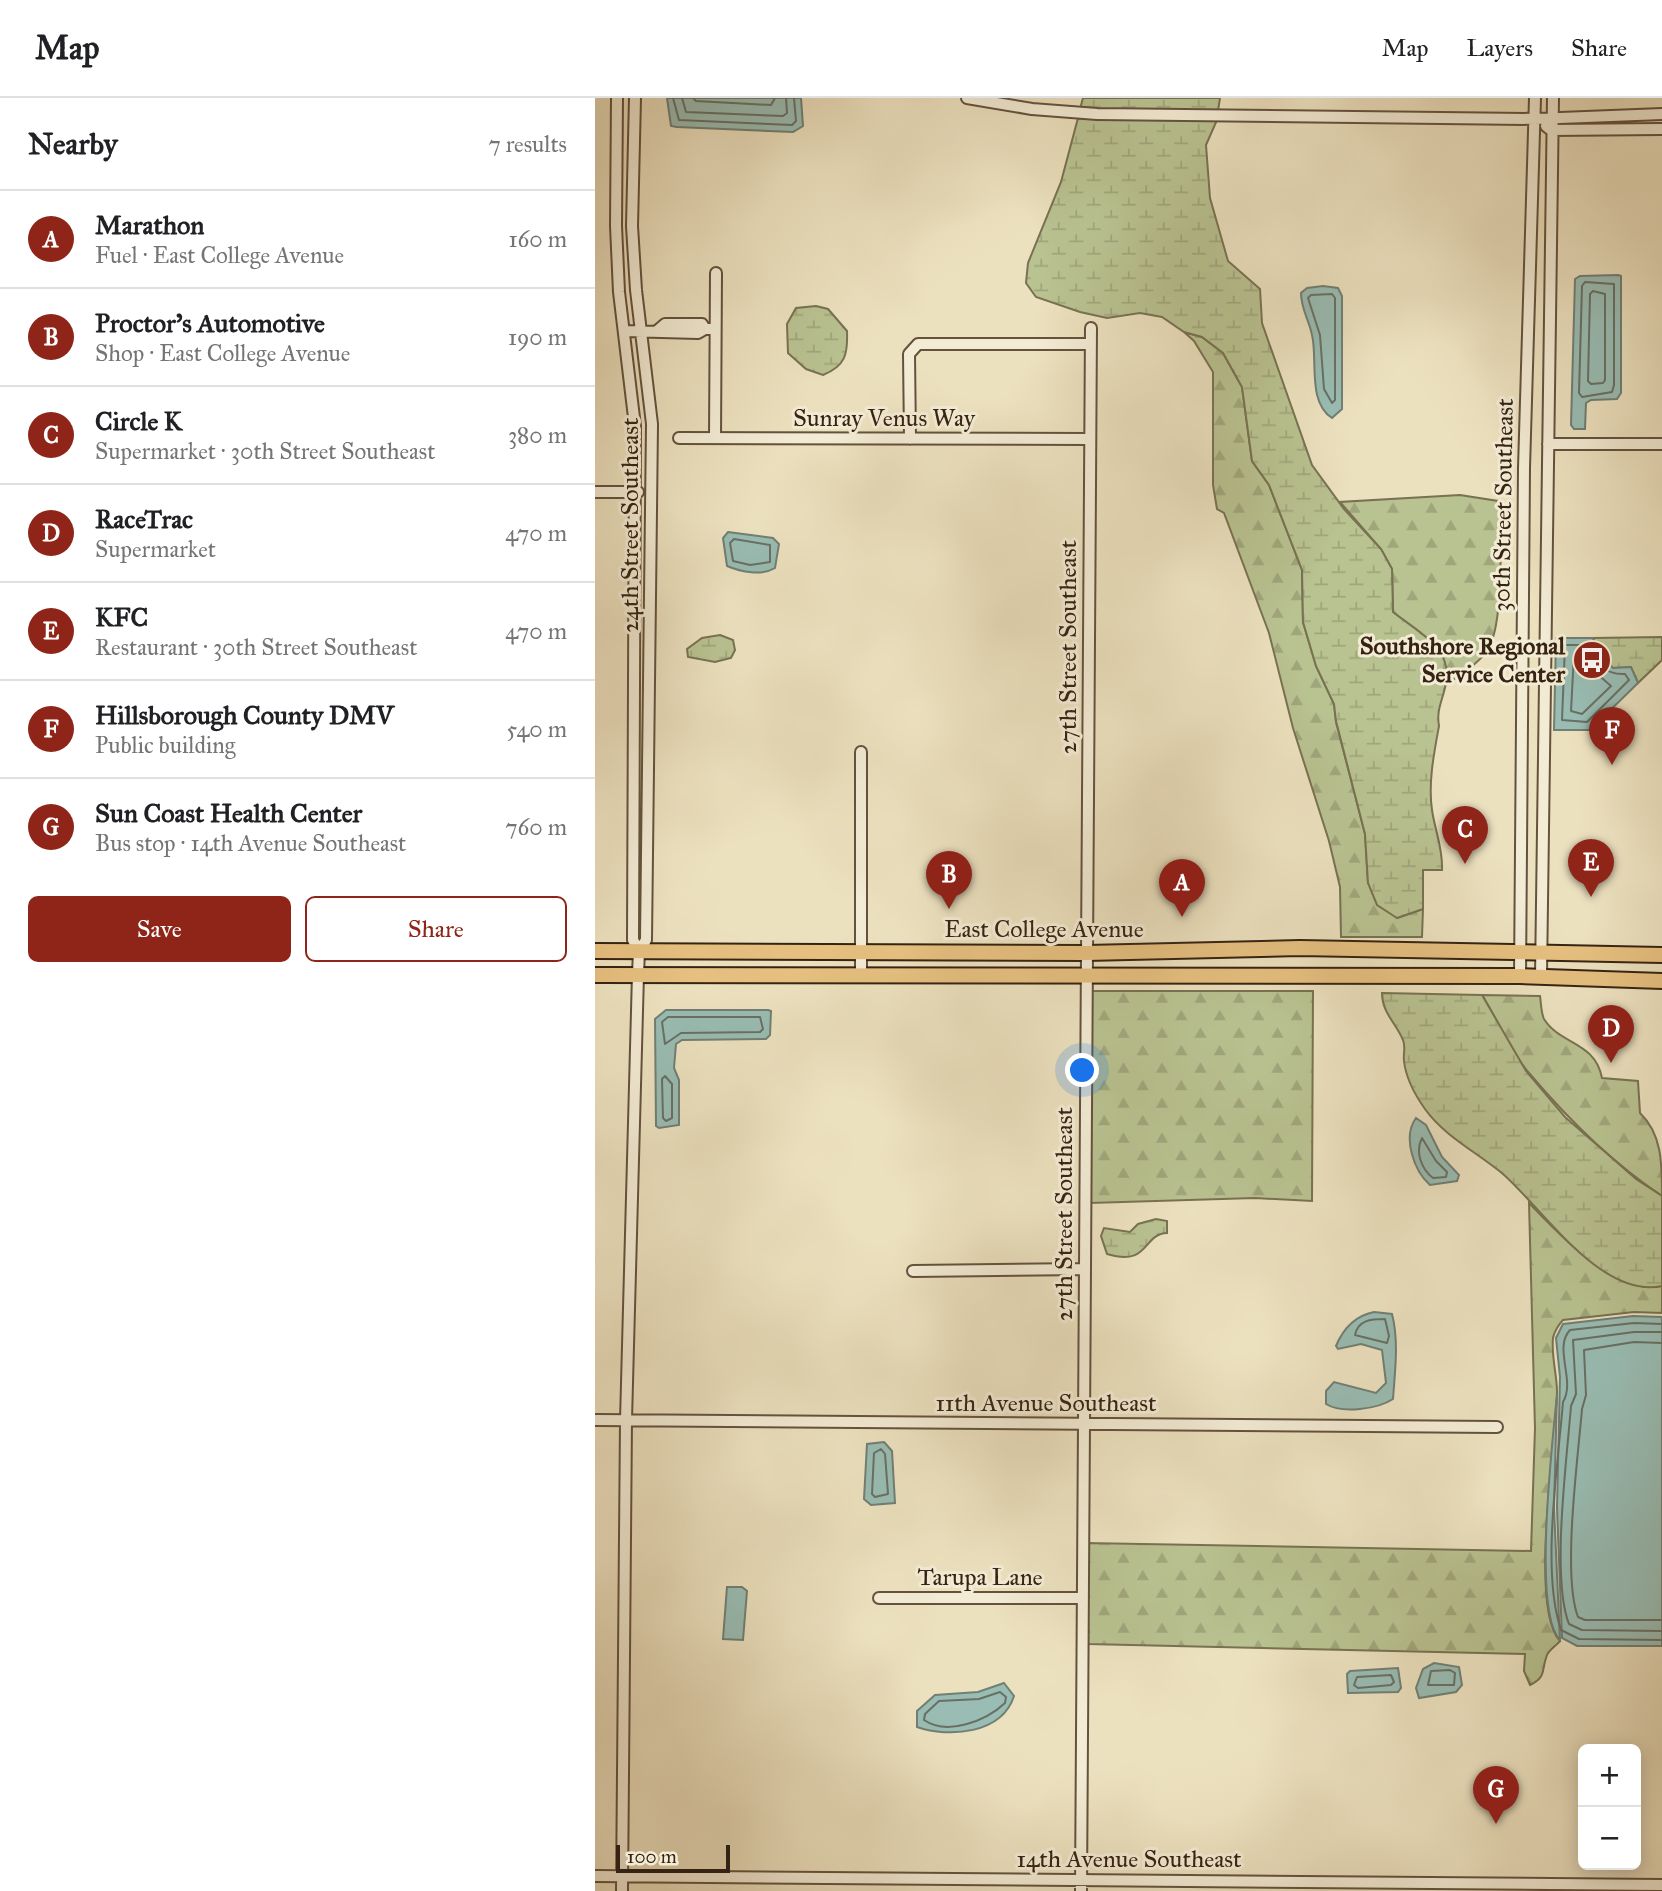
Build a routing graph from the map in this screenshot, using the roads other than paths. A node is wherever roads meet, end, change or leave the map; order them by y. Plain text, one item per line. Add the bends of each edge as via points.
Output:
1 (617, 98) edge
2 (635, 98) edge
3 (967, 98) edge
4 (1535, 98) edge
5 (1553, 98) edge
6 (1662, 114) edge
7 (1552, 116) junction
8 (1535, 119) junction
9 (1662, 129) edge
10 (1551, 130) junction
11 (716, 273) dead end
12 (1091, 328) dead end
13 (710, 329) junction
14 (625, 331) junction
15 (642, 331) junction
16 (1091, 344) junction
17 (679, 438) dead end
18 (715, 438) junction
19 (910, 439) junction
20 (1090, 439) junction
21 (1548, 444) junction
22 (1662, 444) edge
23 (595, 492) edge
24 (634, 492) junction
25 (651, 492) junction
26 (861, 752) dead end
27 (1520, 950) junction
28 (1541, 950) junction
29 (595, 951) edge
30 (639, 951) junction
31 (861, 952) junction
32 (1086, 953) junction
33 (1662, 955) edge
34 (638, 974) junction
35 (595, 975) edge
36 (861, 975) junction
37 (1085, 976) junction
38 (1520, 976) junction
39 (1541, 976) junction
40 (1662, 981) edge
41 (1084, 1269) junction
42 (913, 1270) dead end
43 (595, 1420) edge
44 (626, 1420) junction
45 (1083, 1424) junction
46 (1497, 1427) dead end
47 (879, 1598) dead end
48 (1081, 1598) junction
49 (595, 1876) edge
50 (622, 1876) junction
51 (1081, 1885) edge
52 (1662, 1885) edge
53 (1331, 1886) edge
54 (1530, 1887) edge
55 (622, 1891) edge

1 - 14 street, 24th Street Southeast via 616,226
2 - 15 street, 24th Street Southeast via 632,226
3 - 8 street via 1087,114
4 - 8 street, 30th Street Southeast
5 - 7 street, 30th Street Southeast
6 - 7 street
7 - 8 street
7 - 10 street, 30th Street Southeast
8 - 10 street
8 - 27 street, 30th Street Southeast via 1524,468
9 - 10 street
10 - 21 street, 30th Street Southeast
11 - 13 street
12 - 16 street, 27th Street Southeast
13 - 15 street via 702,324 665,324 658,330
13 - 18 street
14 - 15 street
14 - 24 street, 24th Street Southeast via 635,426
15 - 25 street, 24th Street Southeast via 652,424
16 - 19 street via 918,344 909,354
16 - 20 street, 27th Street Southeast
17 - 18 street, Sunray Venus Way
18 - 19 street, Sunray Venus Way
19 - 20 street, Sunray Venus Way
20 - 32 street, 27th Street Southeast
21 - 22 street
21 - 28 street, 30th Street Southeast
23 - 24 street
24 - 25 street
24 - 30 street, 24th Street Southeast via 633,940
25 - 30 street, 24th Street Southeast via 646,940
26 - 31 street
27 - 28 main road, East College Avenue
27 - 32 main road, East College Avenue via 1300,948
27 - 38 street, 30th Street Southeast
28 - 33 main road, East College Avenue
28 - 39 street, 30th Street Southeast
29 - 30 main road, East College Avenue
30 - 31 main road, East College Avenue
30 - 34 street, 24th Street Southeast
31 - 32 main road, East College Avenue
31 - 36 street
32 - 37 street, 27th Street Southeast
34 - 35 main road, East College Avenue
34 - 36 main road, East College Avenue
34 - 44 street, 24th Street Southeast
36 - 37 main road, East College Avenue
37 - 38 main road, East College Avenue
37 - 41 street, 27th Street Southeast
38 - 39 main road, East College Avenue
39 - 40 main road, East College Avenue
41 - 42 street
41 - 45 street, 27th Street Southeast
43 - 44 street, 11th Avenue Southeast
44 - 45 street, 11th Avenue Southeast
44 - 50 street, 24th Street Southeast
45 - 46 street, 11th Avenue Southeast
45 - 48 street, 27th Street Southeast
47 - 48 street, Tarupa Lane
48 - 51 street, 27th Street Southeast
49 - 50 street, 14th Avenue Southeast
50 - 51 street, 14th Avenue Southeast
50 - 55 street, 24th Street Southeast
51 - 53 street, 14th Avenue Southeast
52 - 54 street, 14th Avenue Southeast
53 - 54 street, 14th Avenue Southeast

